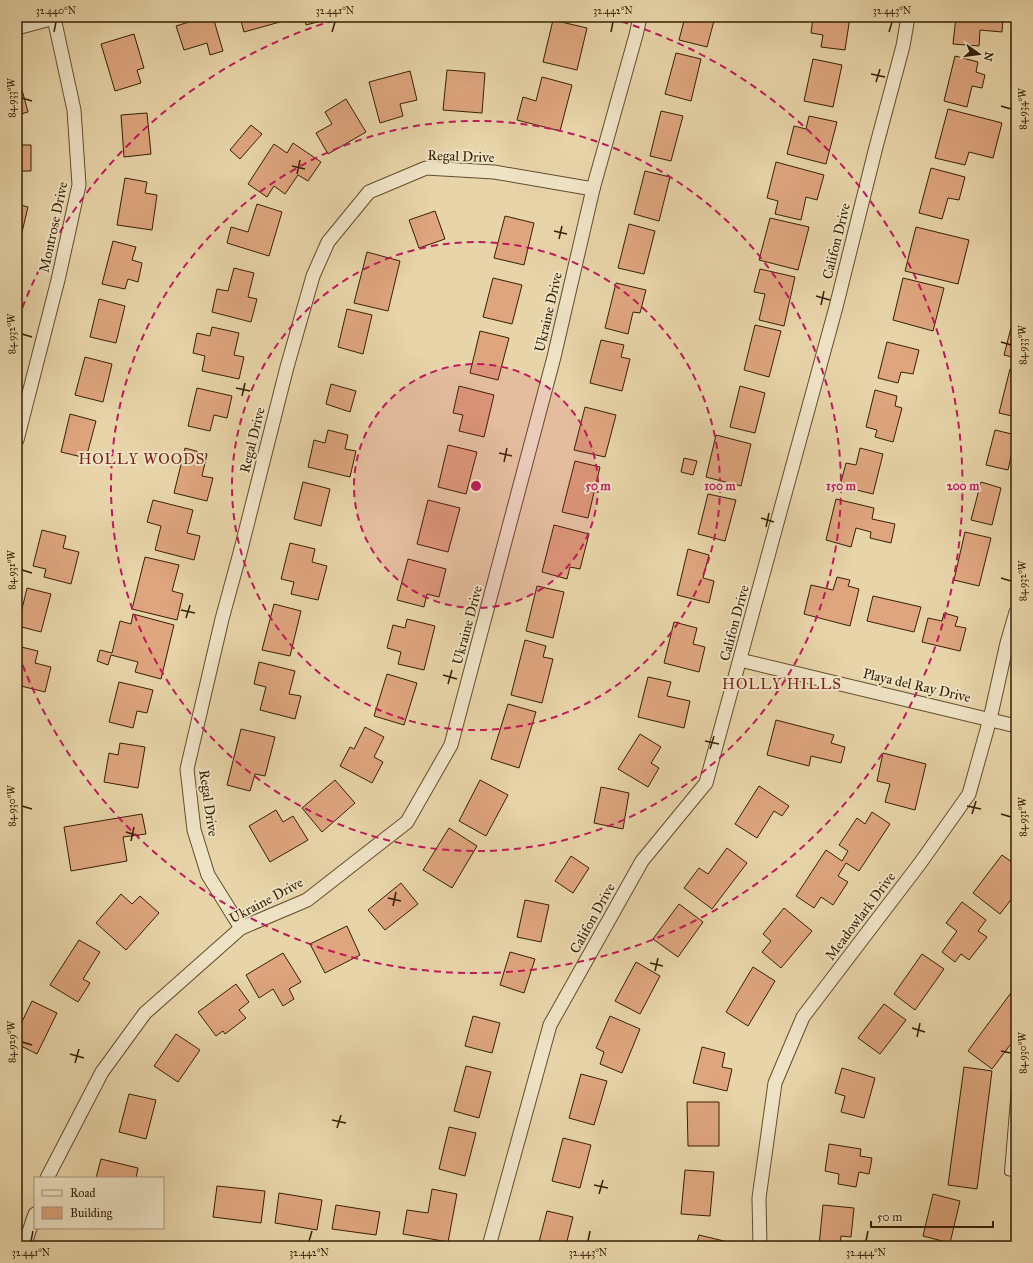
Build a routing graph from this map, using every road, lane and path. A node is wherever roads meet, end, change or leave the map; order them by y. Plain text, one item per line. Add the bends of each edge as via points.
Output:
1 (640, 17) edge
2 (908, 17) edge
3 (56, 18) edge
4 (17, 28) edge
5 (593, 189) junction
6 (17, 440) edge
7 (1016, 612) edge
8 (740, 660) junction
9 (990, 719) junction
10 (1016, 726) edge
11 (242, 928) junction
12 (1016, 1085) edge
13 (1016, 1174) edge
14 (48, 1177) edge
15 (34, 1217) edge
16 (24, 1246) edge
17 (489, 1246) edge
18 (760, 1246) edge

1 - 5 street, Ukraine Drive
2 - 8 street, Califon Drive via 904,46 836,307
3 - 4 street
3 - 6 street, Montrose Drive via 74,110 79,184 58,280
5 - 11 street, Ukraine Drive via 554,357 451,745 407,822 307,900
5 - 11 street, Regal Drive via 494,172 426,168 369,192 328,242 313,276 289,360 222,619 187,769 194,830 208,875
7 - 9 street, Meadowlark Drive
8 - 9 street, Playa del Ray Drive
8 - 17 street, Califon Drive via 706,783 642,861 550,1025
9 - 10 street, Playa del Ray Drive
9 - 18 street, Meadowlark Drive via 969,794 921,862 803,1017 775,1083 759,1198
11 - 14 street, Ukraine Drive via 145,1013 102,1072
12 - 13 lane via 1008,1172
15 - 16 street

